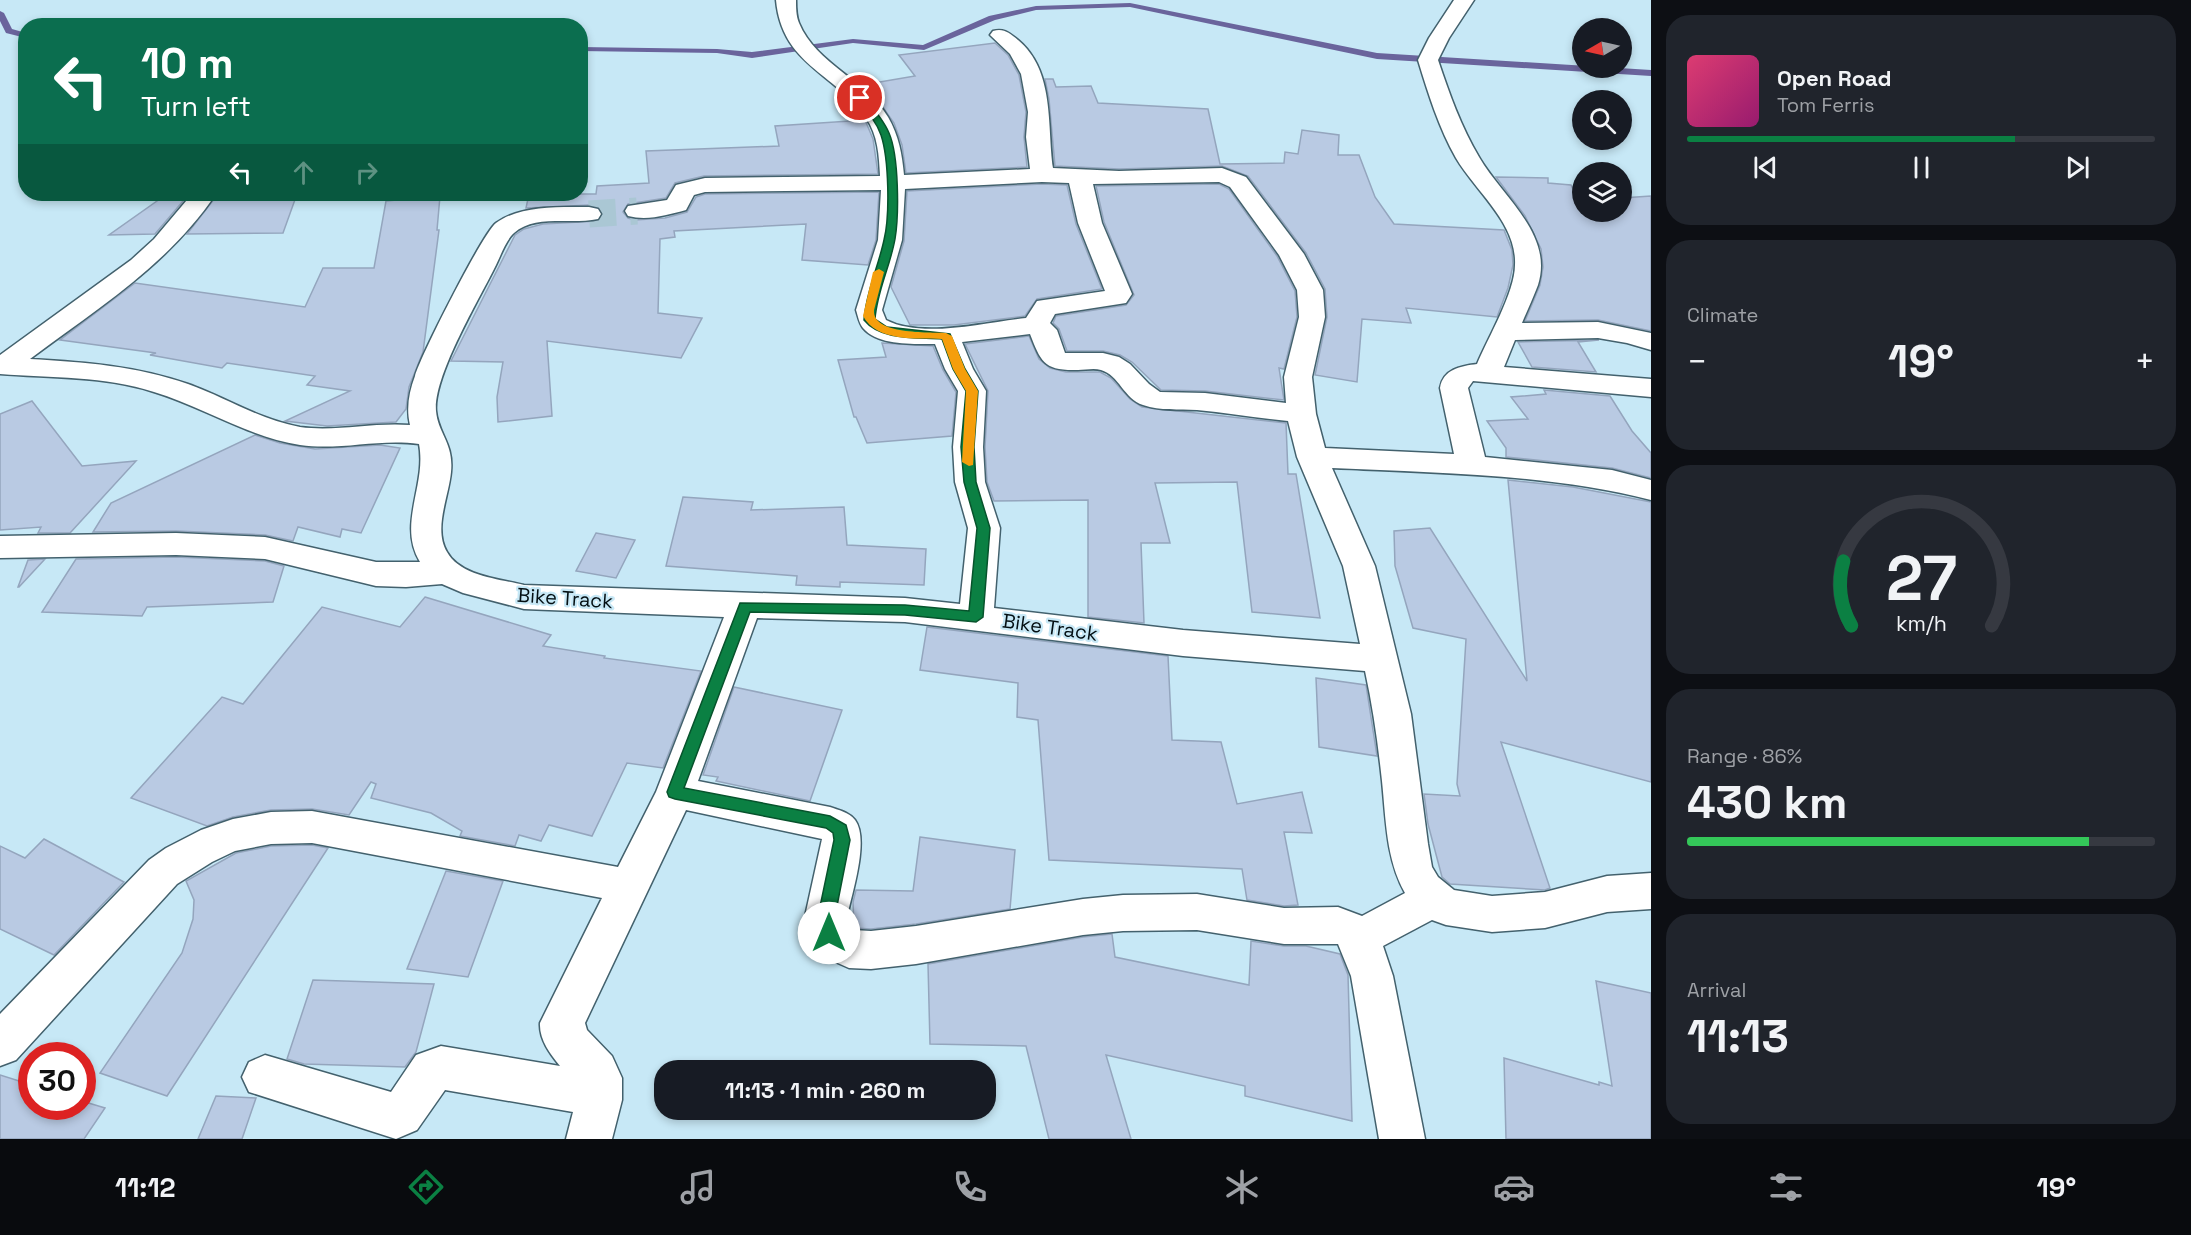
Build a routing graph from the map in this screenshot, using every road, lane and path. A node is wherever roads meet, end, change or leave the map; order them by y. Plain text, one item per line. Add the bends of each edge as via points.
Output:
1 (786, 0) edge
2 (1464, 0) edge
3 (1000, 35) dead end
4 (1042, 175) junction
5 (1079, 176) junction
6 (892, 182) junction
7 (198, 201) edge
8 (564, 204) edge
9 (637, 211) tunnel mouth
10 (589, 213) tunnel mouth
11 (1035, 325) junction
12 (1506, 332) junction
13 (946, 336) junction
14 (1651, 342) edge
15 (2, 366) edge
16 (1487, 373) junction
17 (1651, 388) edge
18 (1301, 414) junction
19 (432, 438) junction
20 (1312, 457) junction
21 (1472, 465) junction
22 (1651, 489) edge
23 (0, 548) edge
24 (445, 572) junction
25 (745, 606) junction
26 (976, 617) junction
27 (1380, 659) junction
28 (675, 792) junction
29 (627, 886) junction
30 (1651, 891) edge
31 (1432, 899) junction
32 (1359, 938) junction
33 (0, 1045) edge
34 (265, 1077) dead end
35 (600, 1094) junction
36 (589, 1139) edge
37 (1402, 1139) edge

1 - 6 street via 786,18 803,45 877,118 886,136
2 - 12 street via 1428,60 1444,110 1469,160 1511,217 1527,252 1530,270
3 - 4 street via 1019,51 1031,74 1039,112
4 - 5 street
4 - 6 street
5 - 11 street via 1090,223 1119,294 1106,300 1046,307
5 - 18 street via 1222,175 1245,189 1291,254 1310,290 1312,317 1298,377
6 - 9 street via 696,186 684,190 677,205
6 - 13 street via 890,239 871,302 870,320 885,331
7 - 15 street via 140,265
8 - 10 street
8 - 19 street via 507,225 498,235 429,375 422,410
11 - 13 street
11 - 18 street via 1043,330 1056,359 1109,363 1150,398
12 - 14 street via 1589,330
12 - 16 street
13 - 26 street via 972,391 970,482 984,528
15 - 19 street via 144,379 253,423 301,436 417,433
16 - 17 street
16 - 21 street via 1470,372 1458,377 1454,388
18 - 20 street
19 - 24 street via 436,470 426,537 429,550
20 - 21 street
20 - 27 street via 1359,566
21 - 22 street via 1612,480
23 - 24 street, Bike Track via 176,544 265,548 390,576
24 - 25 street, Bike Track via 475,585 524,597
25 - 26 street, Bike Track via 905,610
25 - 28 street
26 - 27 street, Bike Track via 1183,643
27 - 31 street via 1393,714 1413,870
28 - 29 street
28 - 32 street via 830,823 840,830 842,840 825,921 837,943 849,949 916,945 1083,917 1177,911 1284,926 1338,925
29 - 33 street via 312,827 258,828 184,856 163,872
29 - 35 street via 562,1027 564,1037 592,1065 599,1079
30 - 31 street via 1607,894 1545,910 1492,914 1454,909
31 - 32 street
32 - 37 street via 1372,976
34 - 35 street via 396,1116 432,1070 441,1068
35 - 36 street

